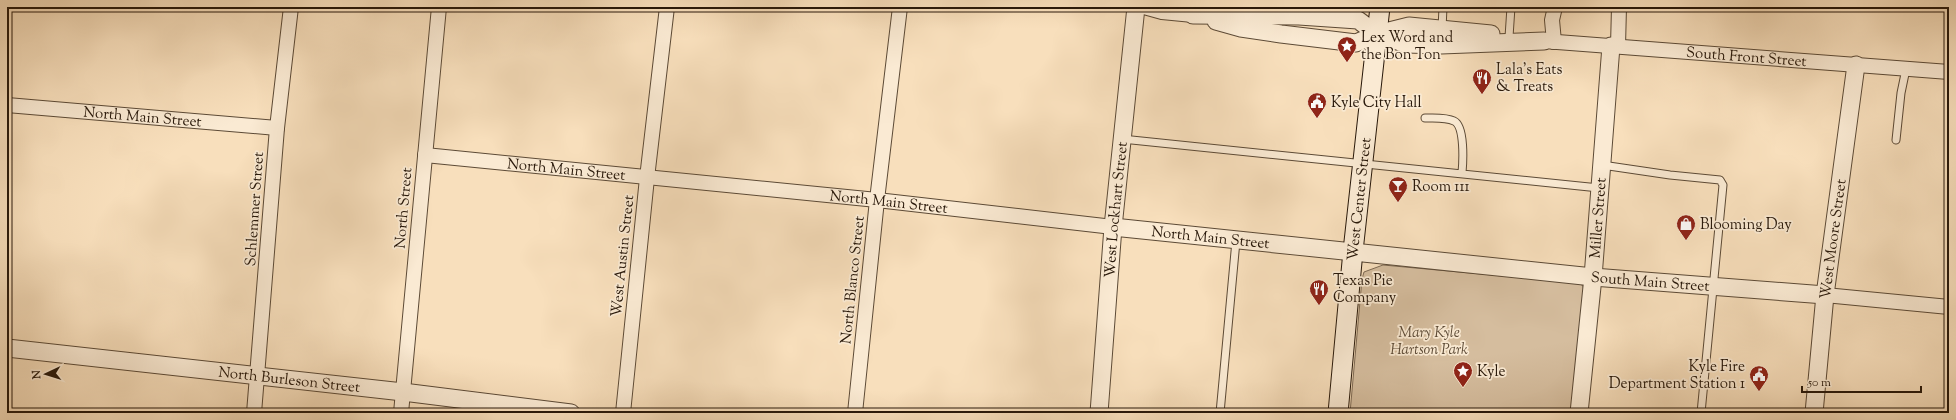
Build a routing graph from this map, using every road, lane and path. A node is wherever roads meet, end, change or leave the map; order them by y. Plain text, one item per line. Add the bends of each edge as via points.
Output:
1 (291, 7) edge
2 (439, 7) edge
3 (667, 7) edge
4 (900, 7) edge
5 (1136, 7) edge
6 (1144, 7) edge
7 (1380, 7) edge
8 (1443, 7) edge
9 (1511, 7) edge
10 (1555, 7) edge
11 (1619, 7) edge
12 (1193, 15) joint
13 (1377, 34) junction
14 (1441, 37) junction
15 (1509, 37) junction
16 (1549, 41) junction
17 (1615, 46) junction
18 (1856, 65) junction
19 (1906, 68) junction
20 (1949, 72) edge
21 (7, 105) edge
22 (1425, 118) dead end
23 (277, 128) junction
24 (1122, 139) junction
25 (1896, 140) dead end
26 (425, 155) junction
27 (1364, 163) junction
28 (1602, 165) junction
29 (1462, 173) junction
30 (647, 178) junction
31 (1600, 188) junction
32 (877, 200) junction
33 (1113, 227) junction
34 (1236, 241) junction
35 (1353, 251) junction
36 (1593, 277) junction
37 (1713, 285) junction
38 (1825, 295) junction
39 (1949, 307) edge
40 (7, 348) edge
41 (258, 376) junction
42 (403, 392) junction
43 (254, 413) edge
44 (401, 413) edge
45 (571, 413) edge
46 (624, 413) edge
47 (855, 413) edge
48 (1099, 413) edge
49 (1220, 413) edge
50 (1338, 413) edge
51 (1579, 413) edge
52 (1701, 413) edge
53 (1814, 413) edge

1 - 23 street, Schlemmer Street
2 - 26 street, North Street
3 - 30 street, West Austin Street
4 - 32 street, North Blanco Street
5 - 24 street, West Lockhart Street
6 - 12 street via 1162,12
7 - 13 main road, West Center Street
8 - 14 lane
9 - 15 lane
10 - 16 street
11 - 17 street
12 - 13 street via 1241,28 1356,43
13 - 14 street, South Front Street via 1406,44
13 - 27 main road, West Center Street
14 - 15 street, South Front Street
14 - 16 street, South Front Street
15 - 16 street, South Front Street
16 - 17 street, South Front Street
17 - 18 street, South Front Street
17 - 28 street, Miller Street
18 - 19 street, South Front Street
18 - 38 street, West Moore Street
19 - 20 street, South Front Street
19 - 25 lane
21 - 23 street, North Main Street
22 - 29 lane via 1453,120 1458,124 1462,140
23 - 41 street, Schlemmer Street
24 - 27 lane
24 - 33 street, West Lockhart Street
26 - 30 street, North Main Street
26 - 42 street, North Street
27 - 29 lane
27 - 35 main road, West Center Street
28 - 31 street, Miller Street
28 - 37 lane via 1720,180 1723,185
29 - 31 lane
30 - 32 street, North Main Street
30 - 46 street, West Austin Street
31 - 36 street, Miller Street
32 - 33 street, North Main Street
32 - 47 street, North Blanco Street
33 - 34 street, North Main Street
33 - 48 street, West Lockhart Street
34 - 35 street, North Main Street
34 - 49 lane
35 - 36 street, South Main Street
35 - 50 main road, West Center Street
36 - 37 street, South Main Street
36 - 51 street, Miller Street
37 - 38 street, South Main Street
37 - 52 lane
38 - 39 street, South Main Street
38 - 53 street, West Moore Street
40 - 41 street, North Burleson Street
41 - 42 street, North Burleson Street
41 - 43 street, Schlemmer Street
42 - 44 street, North Street
42 - 45 street, North Burleson Street

